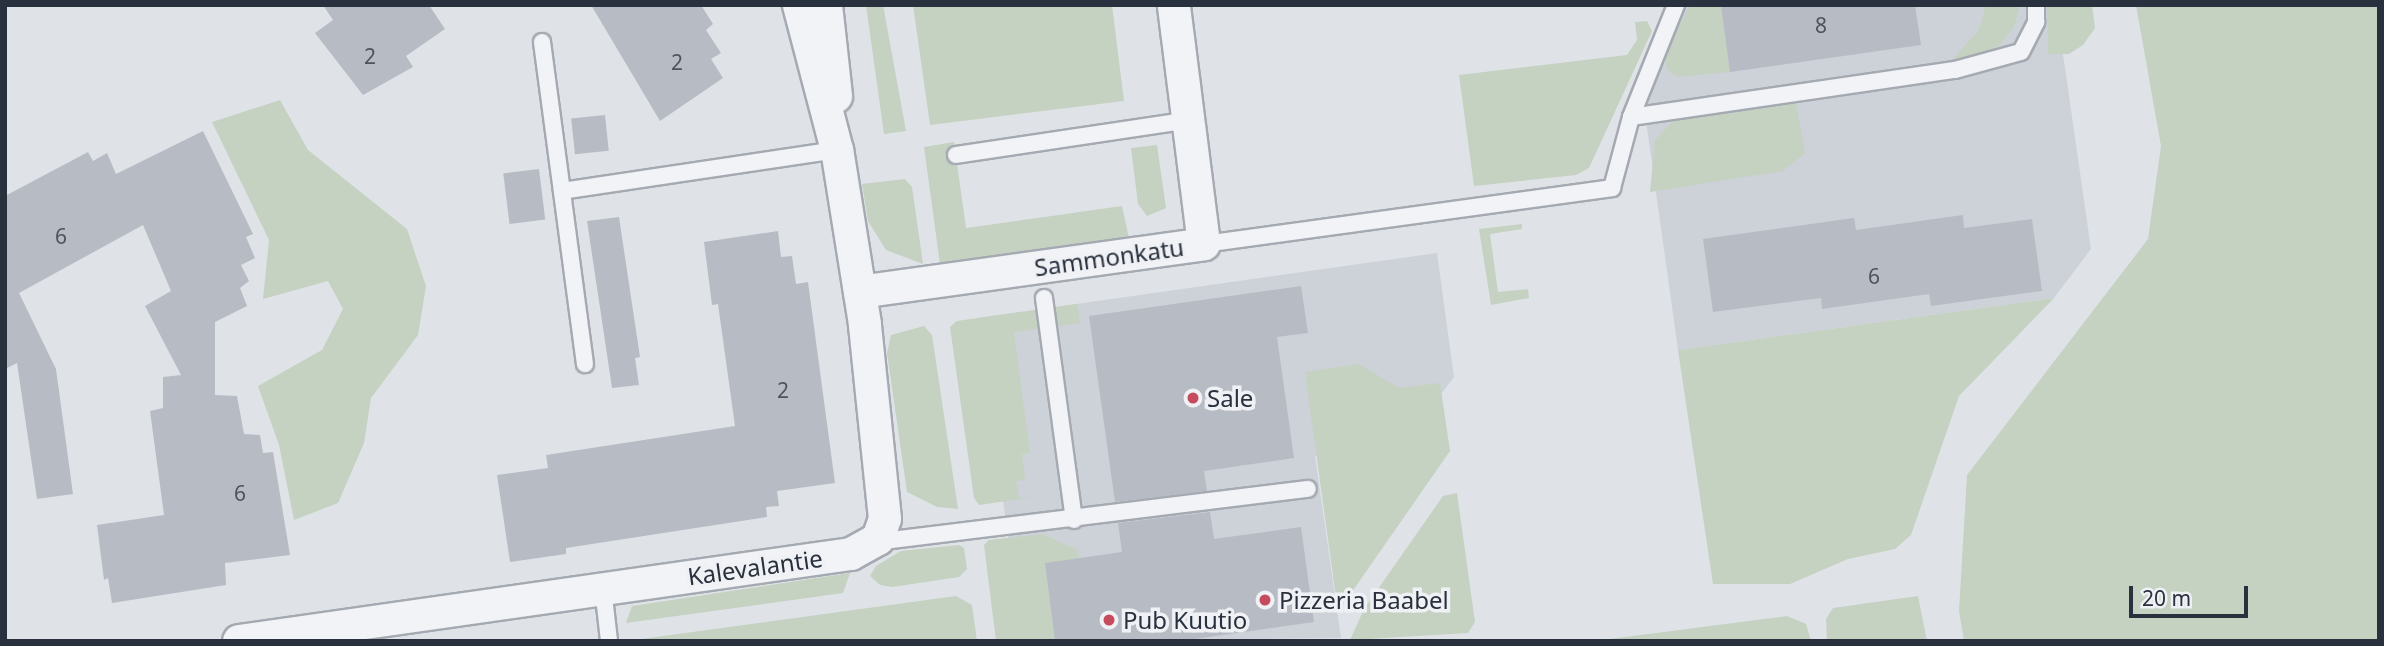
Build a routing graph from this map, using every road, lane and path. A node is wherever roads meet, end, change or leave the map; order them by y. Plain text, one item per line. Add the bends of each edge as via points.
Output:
1 (799, 5) edge
2 (825, 5) edge
3 (1174, 5) edge
4 (1676, 5) edge
5 (2036, 5) edge
6 (542, 43) dead end
7 (1631, 117) junction
8 (1191, 120) junction
9 (837, 150) junction
10 (956, 155) dead end
11 (562, 191) junction
12 (1204, 244) junction
13 (860, 292) junction
14 (1044, 299) dead end
15 (585, 364) dead end
16 (1308, 489) dead end
17 (1074, 520) junction
18 (869, 543) junction
19 (603, 589) junction
20 (239, 641) edge
21 (609, 641) edge

1 - 9 street
2 - 9 street via 835,60
3 - 8 street, Sammonkatu
4 - 7 lane
5 - 7 lane via 2036,22 2021,52 2008,56 1955,70
6 - 11 lane
7 - 12 lane via 1612,188
8 - 10 lane
8 - 12 street, Sammonkatu
9 - 11 lane
9 - 13 street
11 - 15 lane
12 - 13 street, Sammonkatu
13 - 18 street via 885,519 878,538
14 - 17 lane
16 - 17 lane
17 - 18 lane
18 - 19 street, Kalevalantie via 850,554
19 - 20 street, Kalevalantie
19 - 21 lane

